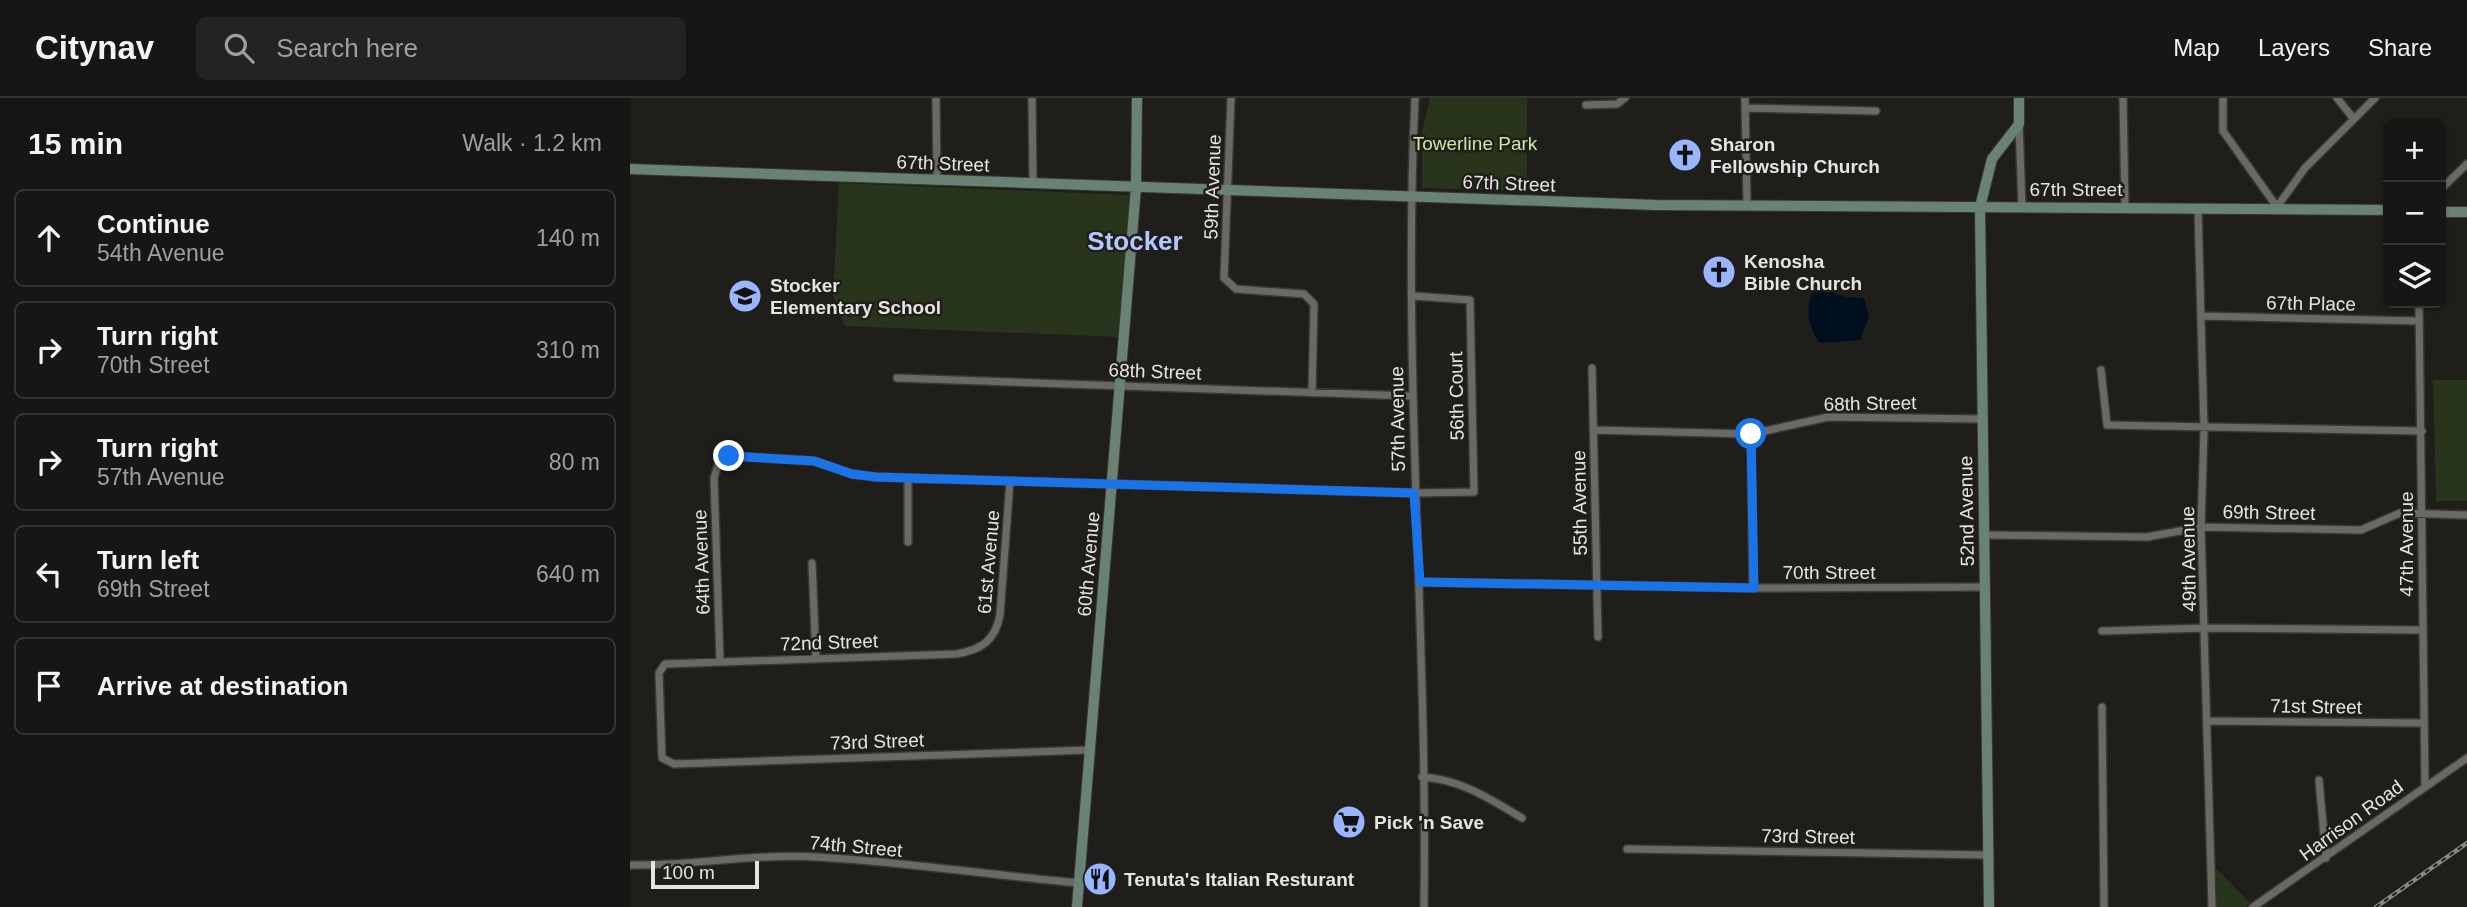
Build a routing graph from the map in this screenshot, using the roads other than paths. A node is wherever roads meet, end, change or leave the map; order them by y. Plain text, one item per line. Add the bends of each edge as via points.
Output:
1 (936, 98) edge
2 (1032, 98) edge
3 (1137, 98) edge
4 (1231, 98) edge
5 (1415, 98) edge
6 (1625, 98) edge
7 (1745, 98) edge
8 (2020, 98) edge
9 (2123, 98) edge
10 (2223, 98) edge
11 (2337, 98) edge
12 (2375, 98) edge
13 (1586, 105) dead end
14 (1745, 108) junction
15 (1876, 111) dead end
16 (2353, 118) junction
17 (2020, 124) junction
18 (2467, 164) edge
19 (630, 169) edge
20 (937, 181) junction
21 (1033, 184) junction
22 (2446, 184) edge
23 (1136, 187) junction
24 (1228, 192) junction
25 (1410, 198) junction
26 (1747, 205) junction
27 (2125, 206) junction
28 (1980, 207) junction
29 (2022, 207) junction
30 (2277, 207) junction
31 (2199, 210) junction
32 (2383, 210) edge
33 (2446, 212) edge
34 (2467, 212) edge
35 (1414, 296) junction
36 (2419, 308) edge
37 (2202, 316) junction
38 (2419, 321) junction
39 (1592, 369) dead end
40 (2101, 370) dead end
41 (897, 378) dead end
42 (1119, 386) junction
43 (1312, 393) junction
44 (1411, 396) junction
45 (1982, 419) junction
46 (2204, 429) junction
47 (1593, 430) junction
48 (2422, 430) junction
49 (1751, 434) junction
50 (908, 478) junction
51 (1010, 481) junction
52 (1112, 482) junction
53 (1414, 493) junction
54 (2422, 514) junction
55 (2467, 515) edge
56 (2201, 527) junction
57 (1984, 534) junction
58 (908, 542) dead end
59 (812, 563) dead end
60 (1420, 582) junction
61 (1596, 586) junction
62 (1985, 587) junction
63 (1754, 588) junction
64 (2205, 628) junction
65 (2421, 630) junction
66 (2102, 631) dead end
67 (1598, 636) dead end
68 (987, 643) joint
69 (816, 658) junction
70 (720, 661) junction
71 (2102, 707) dead end
72 (2208, 721) junction
73 (2424, 723) junction
74 (1089, 750) junction
75 (2467, 758) edge
76 (667, 762) joint
77 (1422, 777) junction
78 (2319, 780) dead end
79 (2425, 786) junction
80 (1522, 818) dead end
81 (1627, 849) dead end
82 (1988, 855) junction
83 (2326, 858) junction
84 (630, 865) edge
85 (1079, 883) junction
86 (1077, 907) edge
87 (1424, 907) edge
88 (1989, 907) edge
89 (2104, 907) edge
90 (2212, 907) edge
91 (2253, 907) edge

1 - 20 street
2 - 21 street
3 - 23 street, 60th Avenue
4 - 24 street, 59th Avenue
5 - 25 street, 57th Avenue
6 - 13 street via 1617,104
7 - 14 street
8 - 17 street
9 - 27 street
10 - 30 street via 2223,131
11 - 16 street
12 - 16 street
14 - 15 street
14 - 26 street
16 - 30 street via 2292,183
17 - 28 street, 52nd Avenue via 1992,159
17 - 29 street
18 - 22 street
19 - 20 street, 67th Street
20 - 21 street, 67th Street
21 - 23 street, 67th Street
23 - 24 street, 67th Street
23 - 42 street, 60th Avenue
24 - 25 street, 67th Street
24 - 43 street, 59th Avenue via 1223,278 1236,289 1304,293 1314,304
25 - 26 street, 67th Street
25 - 35 street, 57th Avenue
26 - 28 street, 67th Street
27 - 29 street, 67th Street
27 - 31 street, 67th Street
28 - 29 street, 67th Street
28 - 45 street, 52nd Avenue
30 - 31 street, 67th Street
30 - 32 street, 67th Street
31 - 37 street, 49th Avenue
33 - 34 street
35 - 44 street, 57th Avenue
35 - 53 street, 56th Court via 1470,300 1474,492
36 - 38 street, 47th Avenue
37 - 38 street, 67th Place
37 - 46 street, 49th Avenue
38 - 48 street, 47th Avenue
39 - 47 street, 55th Avenue
40 - 46 street via 2107,425
41 - 42 street, 68th Street
42 - 43 street, 68th Street
42 - 52 street, 60th Avenue
43 - 44 street, 68th Street
44 - 53 street, 57th Avenue
45 - 49 street, 68th Street via 1828,417
45 - 57 street, 52nd Avenue
46 - 48 street
46 - 56 street, 49th Avenue
47 - 49 street, 68th Street
47 - 61 street, 55th Avenue
48 - 54 street, 47th Avenue
49 - 63 street
50 - 51 street
50 - 58 street
50 - 70 street, 64th Avenue via 852,474 792,459 729,456 719,462 714,478
51 - 52 street
51 - 68 street, 61st Avenue via 1000,615
52 - 53 street
52 - 74 street, 60th Avenue
53 - 60 street, 57th Avenue
54 - 55 street, 69th Street
54 - 56 street, 69th Street via 2400,513 2361,530
54 - 65 street, 47th Avenue
56 - 57 street, 69th Street via 2147,537
56 - 64 street, 49th Avenue
57 - 62 street, 52nd Avenue
59 - 69 street
60 - 61 street, 70th Street
60 - 77 street, 57th Avenue
61 - 63 street, 70th Street
61 - 67 street, 55th Avenue
62 - 63 street, 70th Street
62 - 82 street, 52nd Avenue
64 - 65 street
64 - 66 street
64 - 72 street, 49th Avenue
65 - 73 street, 47th Avenue
68 - 69 street, 72nd Street via 981,649 956,654
69 - 70 street, 72nd Street
70 - 76 street, 72nd Street via 662,666 661,752
71 - 89 street
72 - 73 street, 71st Street
72 - 90 street, 49th Avenue
73 - 79 street, 47th Avenue
74 - 76 street, 73rd Street
74 - 85 street, 60th Avenue
75 - 79 street, Harrison Road
77 - 80 street via 1458,784
77 - 87 street, 57th Avenue
78 - 83 street
79 - 83 street, Harrison Road
81 - 82 street, 73rd Street
82 - 88 street, 52nd Avenue
83 - 91 street, Harrison Road
84 - 85 street, 74th Street via 815,857
85 - 86 street, 60th Avenue

